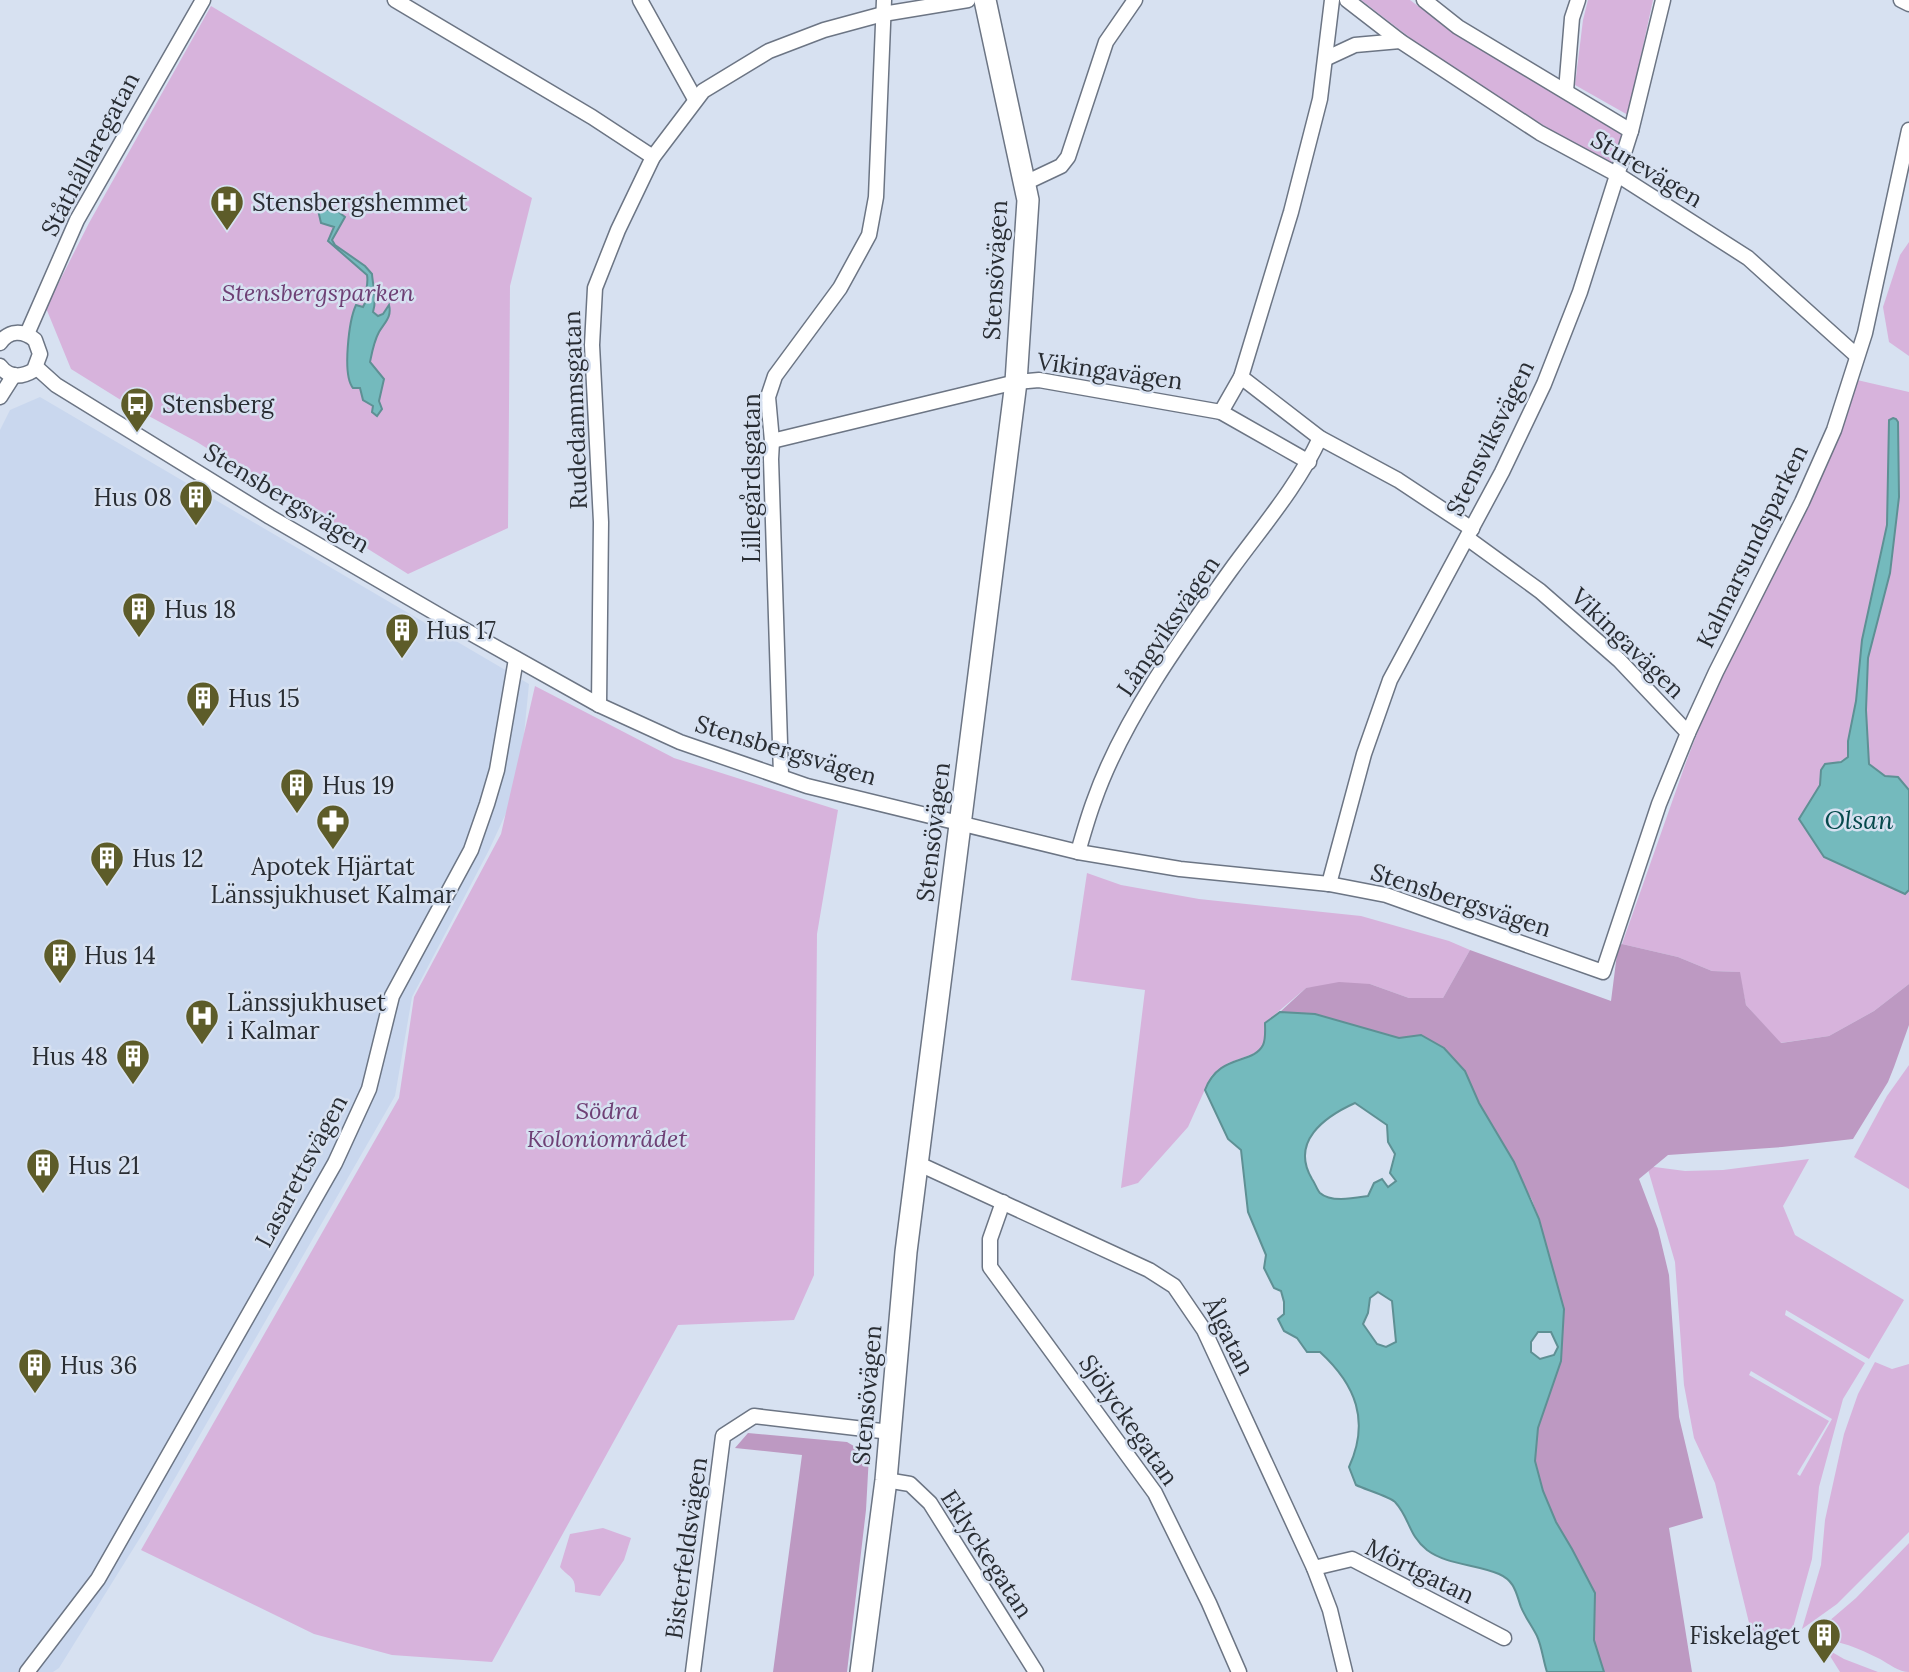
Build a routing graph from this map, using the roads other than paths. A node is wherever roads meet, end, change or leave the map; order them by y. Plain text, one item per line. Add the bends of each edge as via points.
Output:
1 (203, 0) edge
2 (395, 0) edge
3 (639, 0) edge
4 (968, 0) edge
5 (985, 0) edge
6 (1135, 0) edge
7 (1332, 0) edge
8 (1347, 0) edge
9 (1424, 0) edge
10 (1578, 0) edge
11 (1662, 0) edge
12 (1901, 0) edge
13 (1909, 4) edge
14 (884, 7) edge
15 (1400, 41) junction
16 (1327, 58) junction
17 (1566, 91) junction
18 (695, 99) junction
19 (1909, 130) edge
20 (1631, 131) junction
21 (653, 157) junction
22 (1618, 175) junction
23 (1025, 183) junction
24 (27, 334) junction
25 (0, 341) edge
26 (1857, 356) junction
27 (0, 366) edge
28 (36, 367) junction
29 (14, 375) junction
30 (1241, 377) junction
31 (1016, 382) junction
32 (0, 397) edge
33 (1221, 412) junction
34 (1320, 438) junction
35 (772, 441) junction
36 (1309, 462) junction
37 (1469, 534) junction
38 (516, 659) junction
39 (599, 705) junction
40 (1688, 733) junction
41 (781, 775) junction
42 (961, 823) junction
43 (1078, 852) junction
44 (1329, 884) junction
45 (1603, 972) joint
46 (919, 1164) junction
47 (1003, 1202) junction
48 (890, 1432) junction
49 (886, 1480) junction
50 (1314, 1568) junction
51 (1504, 1638) dead end
52 (34, 1670) edge
53 (693, 1672) edge
54 (861, 1672) edge
55 (1036, 1672) edge
56 (1239, 1672) edge
57 (1345, 1672) edge

1 - 24 street, Ståthållaregatan via 77,220
2 - 21 street
3 - 18 street
4 - 14 street, Rudedammsgatan
5 - 23 street, Stensövägen
6 - 23 street via 1106,42 1068,157 1061,166
7 - 16 street
8 - 15 street, Sturevägen
9 - 17 street, Sturevägen via 1458,27
10 - 17 street via 1572,18
11 - 20 street, Stensviksvägen
12 - 13 street
14 - 18 street, Rudedammsgatan via 769,51
14 - 35 street, Lillegårdsgatan via 876,197 869,235 840,288 775,376 768,397
15 - 16 street via 1355,46
15 - 22 street, Sturevägen via 1540,134
16 - 30 street via 1291,212
17 - 20 street, Sturevägen
18 - 21 street, Rudedammsgatan
19 - 26 street, Kalmarsundsparken
20 - 22 street, Stensviksvägen
21 - 39 street, Rudedammsgatan via 595,288 592,345 601,523
22 - 26 street, Sturevägen via 1748,258
22 - 37 street, Stensviksvägen via 1544,384
23 - 31 street, Stensövägen via 1028,200
24 - 25 street via 12,333
24 - 28 street via 40,349
26 - 40 street, Kalmarsundsparken via 1834,430 1802,502
27 - 29 street
28 - 29 street
28 - 38 street, Stensbergsvägen via 55,385 270,517
29 - 32 street
30 - 33 street
30 - 34 street, Vikingavägen
31 - 33 street, Vikingavägen via 1039,380
31 - 35 street, Vikingavägen
31 - 42 street, Stensövägen
33 - 36 street, Vikingavägen
34 - 36 street, Långviksvägen
34 - 37 street, Vikingavägen via 1398,480
35 - 41 street, Lillegårdsgatan
36 - 43 street, Långviksvägen via 1182,640 1126,730 1094,799
37 - 40 street, Vikingavägen via 1619,660
37 - 44 street, Stensviksvägen via 1390,680 1364,754
38 - 39 street, Stensbergsvägen
38 - 52 street, Lasarettsvägen via 488,804 471,850 392,996 360,1113 98,1579
39 - 41 street, Stensbergsvägen via 680,742
40 - 45 street, Kalmarsundsparken via 1659,804
41 - 42 street, Stensbergsvägen via 807,786
42 - 43 street, Stensbergsvägen
42 - 46 street, Stensövägen
43 - 44 street, Stensbergsvägen via 1180,869
44 - 45 street, Stensbergsvägen via 1386,895
46 - 47 street, Ålgatan
46 - 48 street, Stensövägen
47 - 50 street, Ålgatan via 1174,1286 1204,1329
47 - 56 street, Sjölyckegatan via 990,1238 990,1267 1155,1493
48 - 49 street, Stensövägen
48 - 53 street, Bisterfeldsvägen via 754,1416 723,1436
49 - 54 street, Stensövägen
49 - 55 street, Eklyckegatan via 910,1484 930,1503
50 - 51 street, Mörtgatan via 1352,1559
50 - 57 street, Ålgatan

